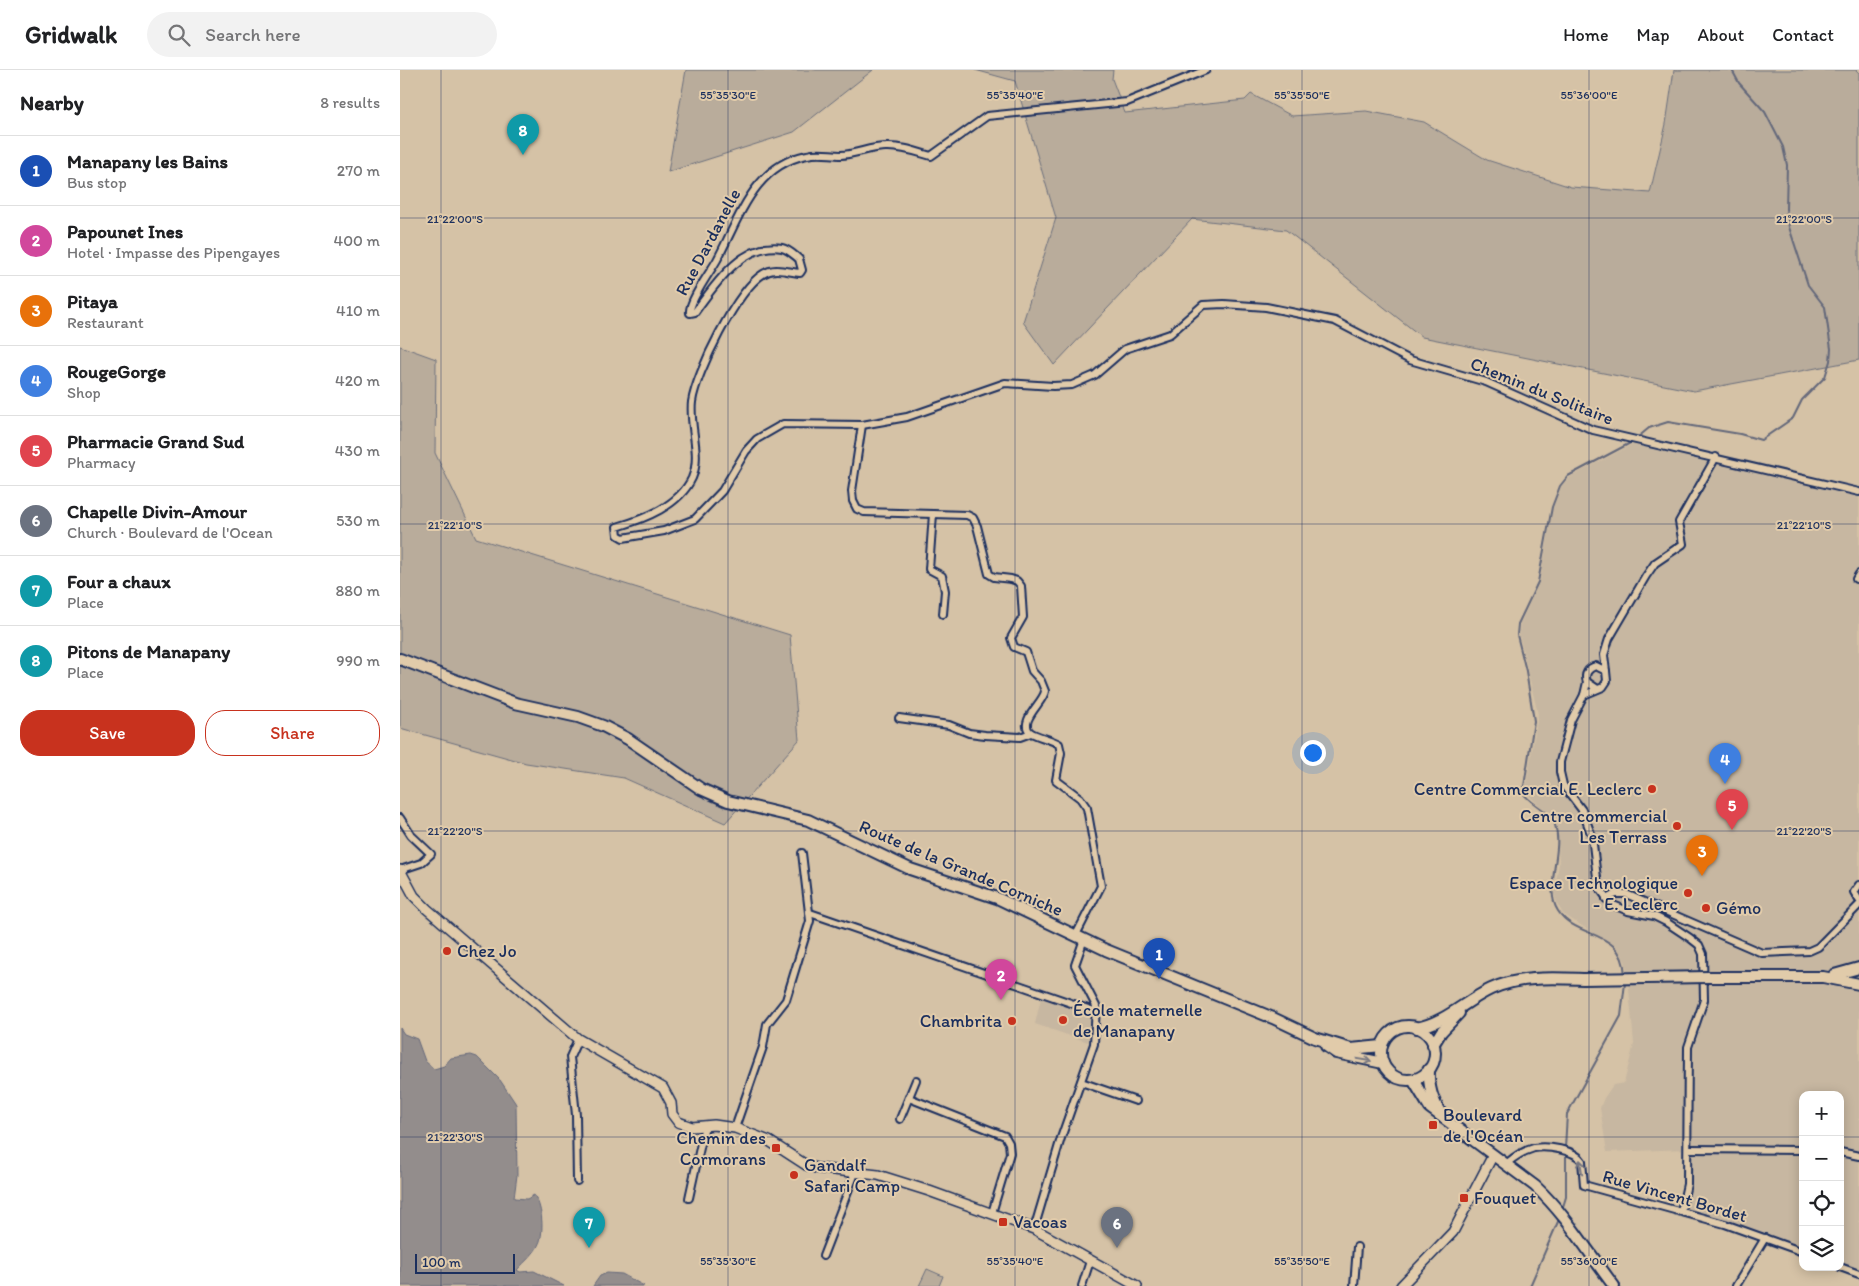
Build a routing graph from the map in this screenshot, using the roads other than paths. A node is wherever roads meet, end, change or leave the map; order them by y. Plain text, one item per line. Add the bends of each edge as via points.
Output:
1 (1206, 70) edge
2 (1194, 72) edge
3 (862, 425) junction
4 (1716, 457) junction
5 (1859, 492) edge
6 (933, 514) junction
7 (943, 614) dead end
8 (1604, 655) junction
9 (400, 659) edge
10 (1593, 667) junction
11 (1606, 671) junction
12 (1587, 682) junction
13 (1596, 688) junction
14 (1584, 695) junction
15 (899, 718) dead end
16 (1031, 733) junction
17 (400, 818) edge
18 (802, 853) dead end
19 (400, 870) edge
20 (1859, 885) edge
21 (1857, 898) edge
22 (1606, 899) junction
23 (1859, 905) edge
24 (1853, 912) junction
25 (810, 913) junction
26 (1080, 937) junction
27 (1859, 968) edge
28 (1823, 977) junction
29 (1859, 984) edge
30 (1478, 996) junction
31 (1097, 1012) junction
32 (1416, 1028) junction
33 (1315, 1038) junction
34 (578, 1039) junction
35 (1433, 1045) junction
36 (1382, 1046) junction
37 (1383, 1064) junction
38 (1429, 1069) junction
39 (916, 1080) dead end
40 (1413, 1080) junction
41 (1081, 1082) junction
42 (909, 1098) junction
43 (1136, 1101) dead end
44 (900, 1119) dead end
45 (1446, 1122) junction
46 (705, 1125) junction
47 (734, 1128) junction
48 (1688, 1149) junction
49 (1799, 1150) edge
50 (1844, 1153) edge
51 (1493, 1155) junction
52 (1859, 1156) edge
53 (1506, 1164) junction
54 (854, 1173) junction
55 (577, 1181) dead end
56 (689, 1198) dead end
57 (1681, 1211) junction
58 (992, 1213) junction
59 (1034, 1229) junction
60 (1765, 1238) junction
61 (1357, 1247) dead end
62 (1799, 1251) edge
63 (823, 1256) dead end
64 (1090, 1261) junction
65 (1844, 1268) edge
66 (1859, 1274) edge
67 (1082, 1286) edge
68 (1137, 1286) edge
69 (1354, 1286) edge
70 (1401, 1286) edge
71 (1614, 1286) edge
72 (1736, 1286) edge

1 - 2 street, Rue Dardanelle
2 - 3 street, Rue Dardanelle via 1127,102 987,116 931,156 888,146 841,155 806,155 785,163 773,172 752,190 692,304 690,314 695,312 725,273 750,255 784,248 799,259 802,270 800,273 777,269 764,273 742,296 694,390 696,457 692,478 675,500 617,527 618,535 623,538 664,531 695,519 722,491 757,439 783,424
3 - 4 street, Chemin du Solitaire via 907,417 1005,383 1072,385 1095,375 1125,349 1170,334 1203,305 1224,304 1266,307 1335,321 1410,360 1486,382 1579,425 1619,437
3 - 6 street via 852,491 857,509 864,512
4 - 5 street, Chemin du Solitaire
4 - 8 street via 1679,522 1683,544 1655,563 1609,640
6 - 7 street via 929,569 942,576 945,590
6 - 16 street via 973,518 978,526 989,574 1017,581 1021,586 1024,617 1011,643 1026,652 1032,672 1045,691 1027,720
8 - 10 street
8 - 11 street
9 - 26 main road, Route de la Grande Corniche via 515,703 603,726 628,739 701,789 719,797 808,820 910,869 997,898
10 - 11 street
10 - 12 street via 1587,672
11 - 13 street via 1607,681 1603,687
12 - 13 street
12 - 14 street
13 - 14 street
14 - 22 street via 1571,720 1560,762 1561,777 1586,818 1592,836 1596,879
15 - 16 street via 949,725 985,735 1020,737
16 - 26 street via 1059,744 1062,753 1056,780 1080,798 1087,808 1101,886
17 - 19 street via 431,854 421,863
18 - 25 street
19 - 34 street via 414,896 427,909
20 - 21 street via 1854,890
21 - 24 street
22 - 24 street via 1626,894 1762,953 1809,951
22 - 48 street via 1628,911 1654,916 1699,945 1704,954 1704,1000 1688,1047
23 - 24 street
25 - 31 street
25 - 47 street via 786,1000 767,1024 764,1047
26 - 31 street via 1075,965
26 - 33 main road, Route de la Grande Corniche
27 - 28 main road
28 - 29 main road
28 - 30 main road, bridge via 1517,981 1502,984
30 - 32 main road via 1437,1022
30 - 35 main road via 1441,1032
31 - 41 street via 1094,1044
32 - 35 main road via 1426,1034
32 - 36 main road via 1404,1027 1393,1031
33 - 36 main road, Route de la Grande Corniche via 1351,1049
33 -> 37 main road, Route de la Grande Corniche via 1336,1054
34 - 46 street via 663,1088 678,1122
34 - 55 street via 570,1057 576,1115
35 - 38 main road via 1434,1058
36 - 37 main road
37 - 40 main road via 1395,1077
38 - 40 main road
38 - 45 main road via 1436,1106
39 - 42 street
40 - 45 main road via 1430,1108
41 - 43 street
41 - 59 street
42 - 44 street
42 - 58 street via 1005,1136 1010,1153
45 - 51 main road
46 - 47 street
46 - 56 street
47 - 54 street via 769,1141 806,1165
48 - 49 street
48 - 57 street via 1688,1184
50 - 52 street
51 - 53 main road
51 - 70 street via 1454,1232
57 -> 53 street, Rue Vincent Bordet via 1584,1185 1582,1161 1572,1152 1534,1148
53 - 71 main road via 1550,1201 1571,1224
54 - 58 street via 878,1175
54 - 63 street
57 - 60 street, Rue Vincent Bordet
58 - 59 street
59 - 64 street
60 - 62 street, Rue Vincent Bordet
60 - 72 street
61 - 69 street
64 - 67 street
64 - 68 street
65 - 66 street

